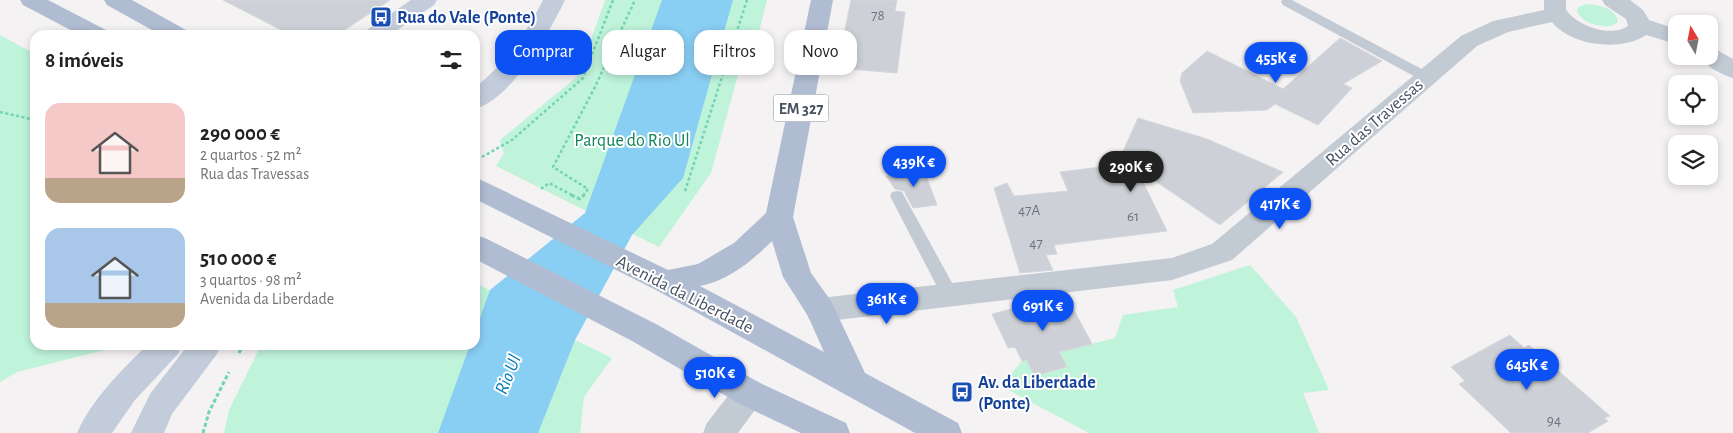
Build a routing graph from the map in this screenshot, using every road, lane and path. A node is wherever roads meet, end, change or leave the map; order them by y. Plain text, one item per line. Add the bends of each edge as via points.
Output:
1 (31, 0) edge
2 (115, 0) edge
3 (426, 0) edge
4 (554, 0) edge
5 (613, 0) edge
6 (635, 0) edge
7 (747, 0) edge
8 (822, 0) edge
9 (1613, 0) edge
10 (1287, 2) dead end
11 (1556, 7) edge
12 (1639, 24) junction
13 (88, 30) edge
14 (169, 30) edge
15 (382, 30) edge
16 (738, 30) edge
17 (1668, 34) edge
18 (1718, 60) edge
19 (1733, 70) edge
20 (723, 75) edge
21 (1426, 77) junction
22 (480, 97) edge
23 (0, 112) edge
24 (30, 119) edge
25 (482, 157) dead end
26 (480, 188) edge
27 (685, 191) dead end
28 (897, 196) dead end
29 (527, 201) junction
30 (780, 217) junction
31 (480, 248) edge
32 (666, 282) junction
33 (950, 295) junction
34 (820, 310) junction
35 (161, 350) edge
36 (202, 350) edge
37 (241, 350) edge
38 (235, 362) dead end
39 (230, 370) dead end
40 (854, 384) junction
41 (749, 392) junction
42 (93, 433) edge
43 (147, 433) edge
44 (203, 433) edge
45 (719, 433) edge
46 (834, 433) edge
47 (946, 433) edge

1 - 13 main road
2 - 14 main road
3 - 15 main road
4 - 22 main road via 524,53
5 - 25 path via 583,78 512,140
6 - 29 path via 553,167 588,189 580,199 548,183
7 - 16 path
8 - 30 main road, EM 327
9 - 12 street via 1630,10
10 - 21 lane
11 - 12 street via 1577,30 1607,38 1631,36 1639,29
11 - 21 street, Rua das Travessas via 1469,41
12 - 17 street
18 - 19 street
20 - 27 path
21 - 33 street, Rua das Travessas via 1222,252 1172,269
23 - 24 path
26 - 29 main road, Avenida da Liberdade
28 - 33 lane
29 - 32 main road, Avenida da Liberdade
30 - 32 main road via 744,251 705,274
30 - 34 main road, EM 327 via 798,277
31 - 41 main road via 645,333
32 - 40 main road, Avenida da Liberdade
33 - 34 street, Rua das Travessas
34 - 40 main road
35 - 42 main road via 124,390
36 - 43 main road via 161,404
37 - 38 path
39 - 44 path via 209,412
40 - 47 main road, Avenida da Liberdade
41 - 45 street
41 - 46 main road

